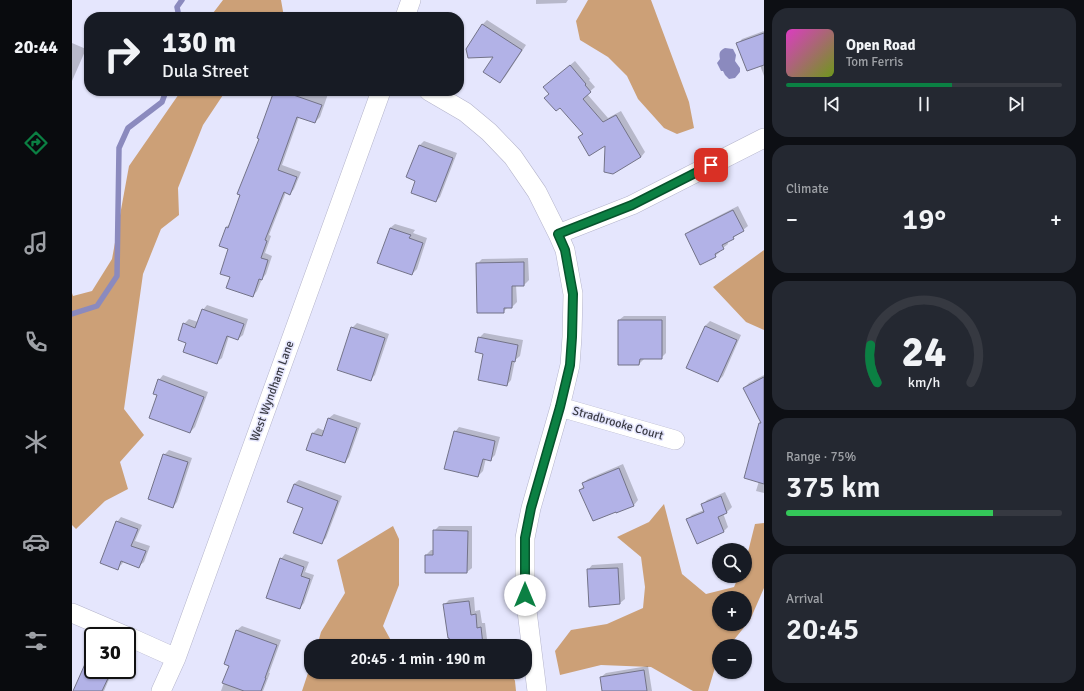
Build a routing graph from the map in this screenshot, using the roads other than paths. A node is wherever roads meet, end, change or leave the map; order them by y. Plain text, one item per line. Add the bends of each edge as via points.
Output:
1 (411, 0) edge
2 (407, 12) edge
3 (379, 96) edge
4 (437, 96) edge
5 (764, 138) edge
6 (558, 234) junction
7 (560, 407) junction
8 (675, 440) dead end
9 (72, 612) edge
10 (106, 627) edge
11 (136, 640) edge
12 (176, 658) junction
13 (161, 691) edge
14 (537, 691) edge

1 - 2 street
3 - 12 street, West Wyndham Lane
4 - 6 street via 464,112 489,132 513,157 537,192
5 - 6 street via 632,205
6 - 7 street via 565,250 573,294 570,365
7 - 8 street, Stradbrooke Court
7 - 14 street via 532,502 525,538 525,595
9 - 10 street
11 - 12 street
12 - 13 street, West Wyndham Lane

